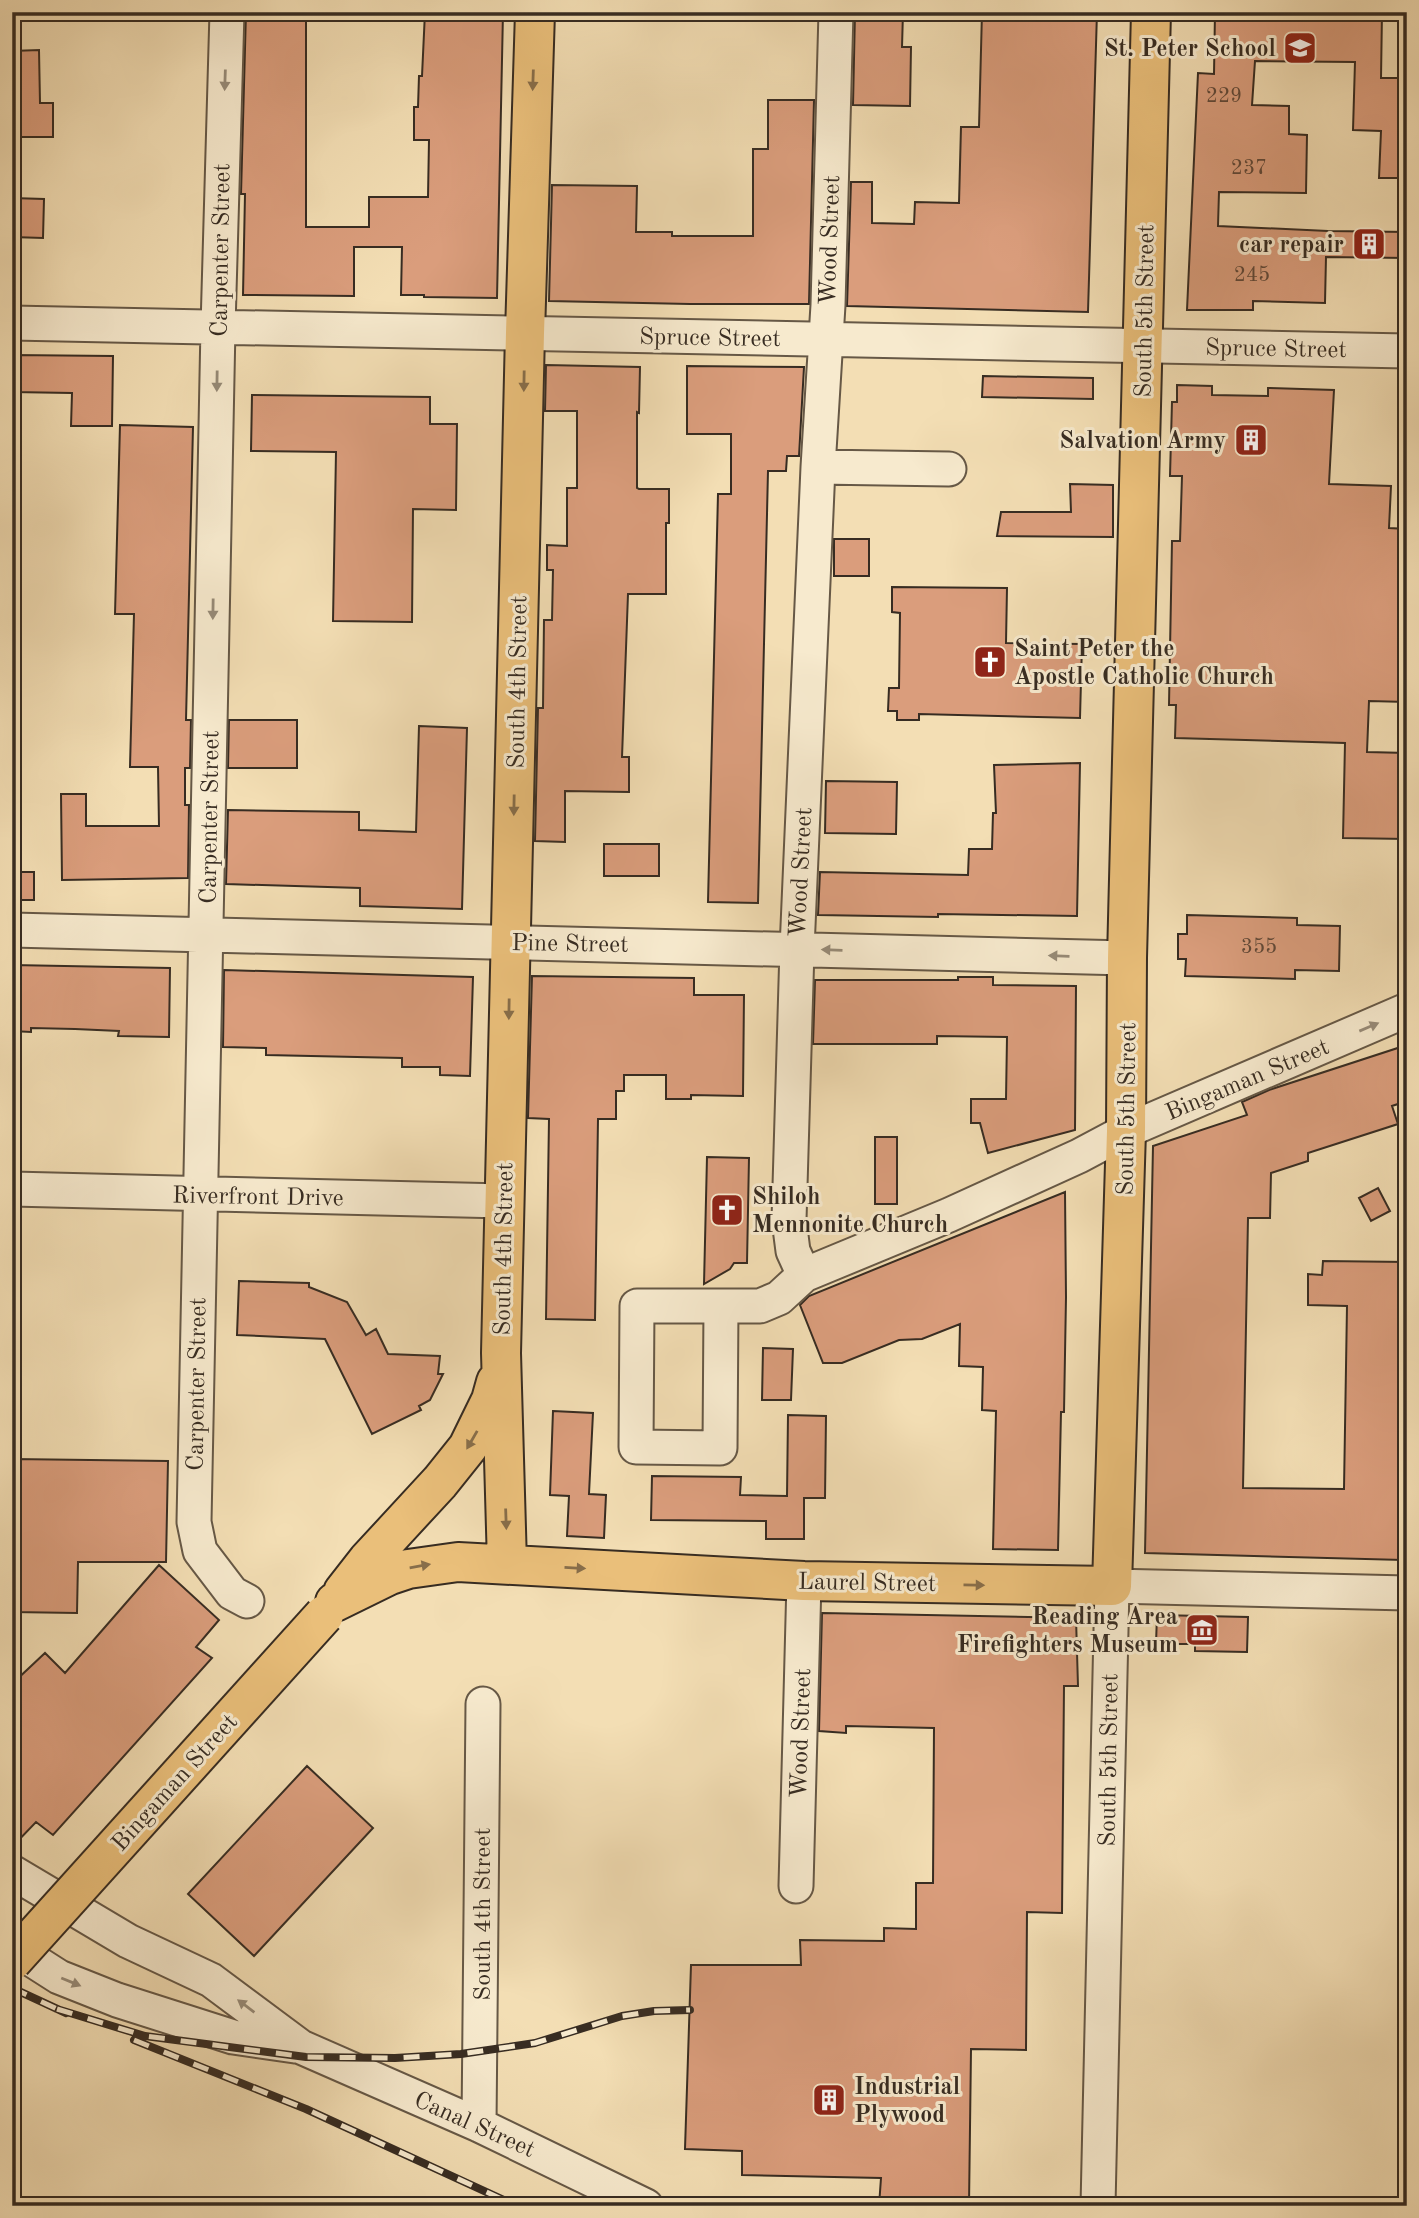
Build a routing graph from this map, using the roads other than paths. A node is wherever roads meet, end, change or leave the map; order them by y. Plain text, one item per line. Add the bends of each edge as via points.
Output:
1 (227, 12) edge
2 (535, 12) edge
3 (836, 12) edge
4 (1151, 12) edge
5 (12, 323) edge
6 (218, 327) junction
7 (525, 333) junction
8 (825, 339) junction
9 (1143, 345) junction
10 (1407, 351) edge
11 (818, 467) junction
12 (949, 469) dead end
13 (12, 930) edge
14 (206, 934) junction
15 (510, 941) junction
16 (797, 949) junction
17 (1127, 958) junction
18 (1407, 1010) edge
19 (1126, 1131) junction
20 (12, 1189) edge
21 (201, 1195) junction
22 (504, 1201) junction
23 (804, 1275) junction
24 (721, 1306) junction
25 (501, 1353) junction
26 (507, 1564) junction
27 (804, 1581) junction
28 (1112, 1586) junction
29 (1407, 1593) edge
30 (247, 1601) dead end
31 (330, 1609) junction
32 (483, 1704) dead end
33 (12, 1872) edge
34 (796, 1886) dead end
35 (12, 1947) edge
36 (12, 1961) edge
37 (301, 2047) junction
38 (479, 2124) junction
39 (646, 2206) edge
40 (1098, 2206) edge

1 -> 6 street, Carpenter Street
2 -> 7 main road, South 4th Street
3 - 8 street, Wood Street
4 - 9 main road, South 5th Street
5 - 6 street, Spruce Street
6 - 7 street, Spruce Street
6 -> 14 street, Carpenter Street
7 - 8 street, Spruce Street
7 -> 15 main road, South 4th Street
8 - 9 street, Spruce Street
8 - 11 street, Wood Street
9 - 10 street, Spruce Street
9 - 17 main road, South 5th Street
11 - 12 street
11 - 16 street, Wood Street
13 - 14 street, Pine Street
14 - 15 street, Pine Street
14 - 21 street, Carpenter Street
15 - 16 street, Pine Street
15 -> 22 main road, South 4th Street
17 -> 16 street, Pine Street
16 - 23 street, Wood Street via 789,1220 793,1251
17 - 19 main road, South 5th Street
19 -> 18 street, Bingaman Street
19 - 23 street, Bingaman Street via 948,1215
19 - 28 main road, South 5th Street
20 - 21 street, Riverfront Drive
21 - 22 street, Riverfront Drive
21 - 30 street, Carpenter Street via 194,1522 200,1551 232,1593
22 - 25 main road, South 4th Street
23 - 24 street, Bingaman Street via 779,1298 760,1306
24 - 24 street, Bingaman Street via 720,1448 636,1447 637,1306
25 -> 26 main road, South 4th Street
25 -> 31 main road, South 4th Street via 491,1400 468,1447
26 -> 27 main road, Laurel Street
31 -> 26 main road, Laurel Street via 408,1569 458,1562
27 -> 28 main road, Laurel Street
27 - 34 street, Wood Street
28 - 29 street, Laurel Street
28 - 40 street, South 5th Street
31 - 36 main road, Bingaman Street, bridge
32 - 38 street, South 4th Street
37 -> 33 street, Canal Street via 211,1980 128,1941
35 -> 37 street, Canal Street via 59,1977 117,2000 233,2037
37 - 38 street, Canal Street
38 - 39 street, Canal Street

